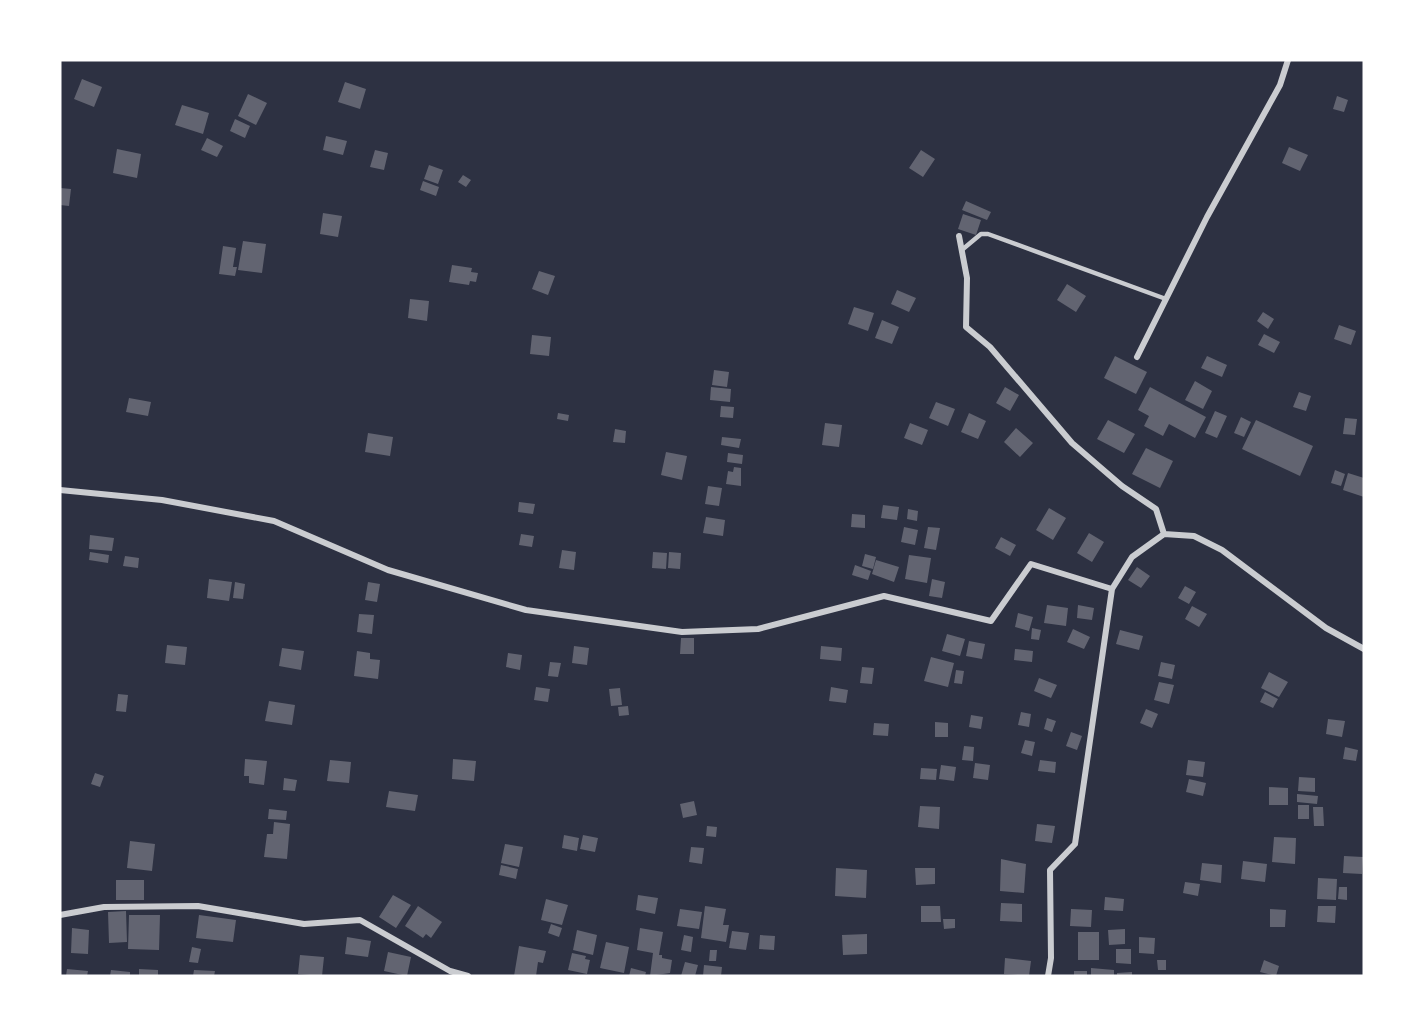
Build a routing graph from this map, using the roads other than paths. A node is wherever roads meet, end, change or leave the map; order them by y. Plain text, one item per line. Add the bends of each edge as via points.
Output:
1 (1288, 60) edge
2 (959, 236) dead end
3 (963, 249) junction
4 (1166, 298) junction
5 (1137, 357) dead end
6 (60, 490) edge
7 (1164, 534) junction
8 (1112, 589) junction
9 (1364, 649) edge
10 (60, 915) edge
11 (468, 976) edge
12 (1048, 976) edge

1 - 4 street via 1280,85
2 - 3 street
3 - 4 lane via 981,234 988,234
3 - 7 street via 966,327 990,347 1071,443 1156,509
4 - 5 street
6 - 8 street via 162,500 274,521 388,570 526,610 682,632 758,629 884,596 991,621 1030,564
7 - 8 street via 1132,557
7 - 9 street via 1194,536 1222,550 1326,628
8 - 12 street via 1075,844 1050,870
10 - 11 street via 104,907 198,906 304,924 360,920 450,971

